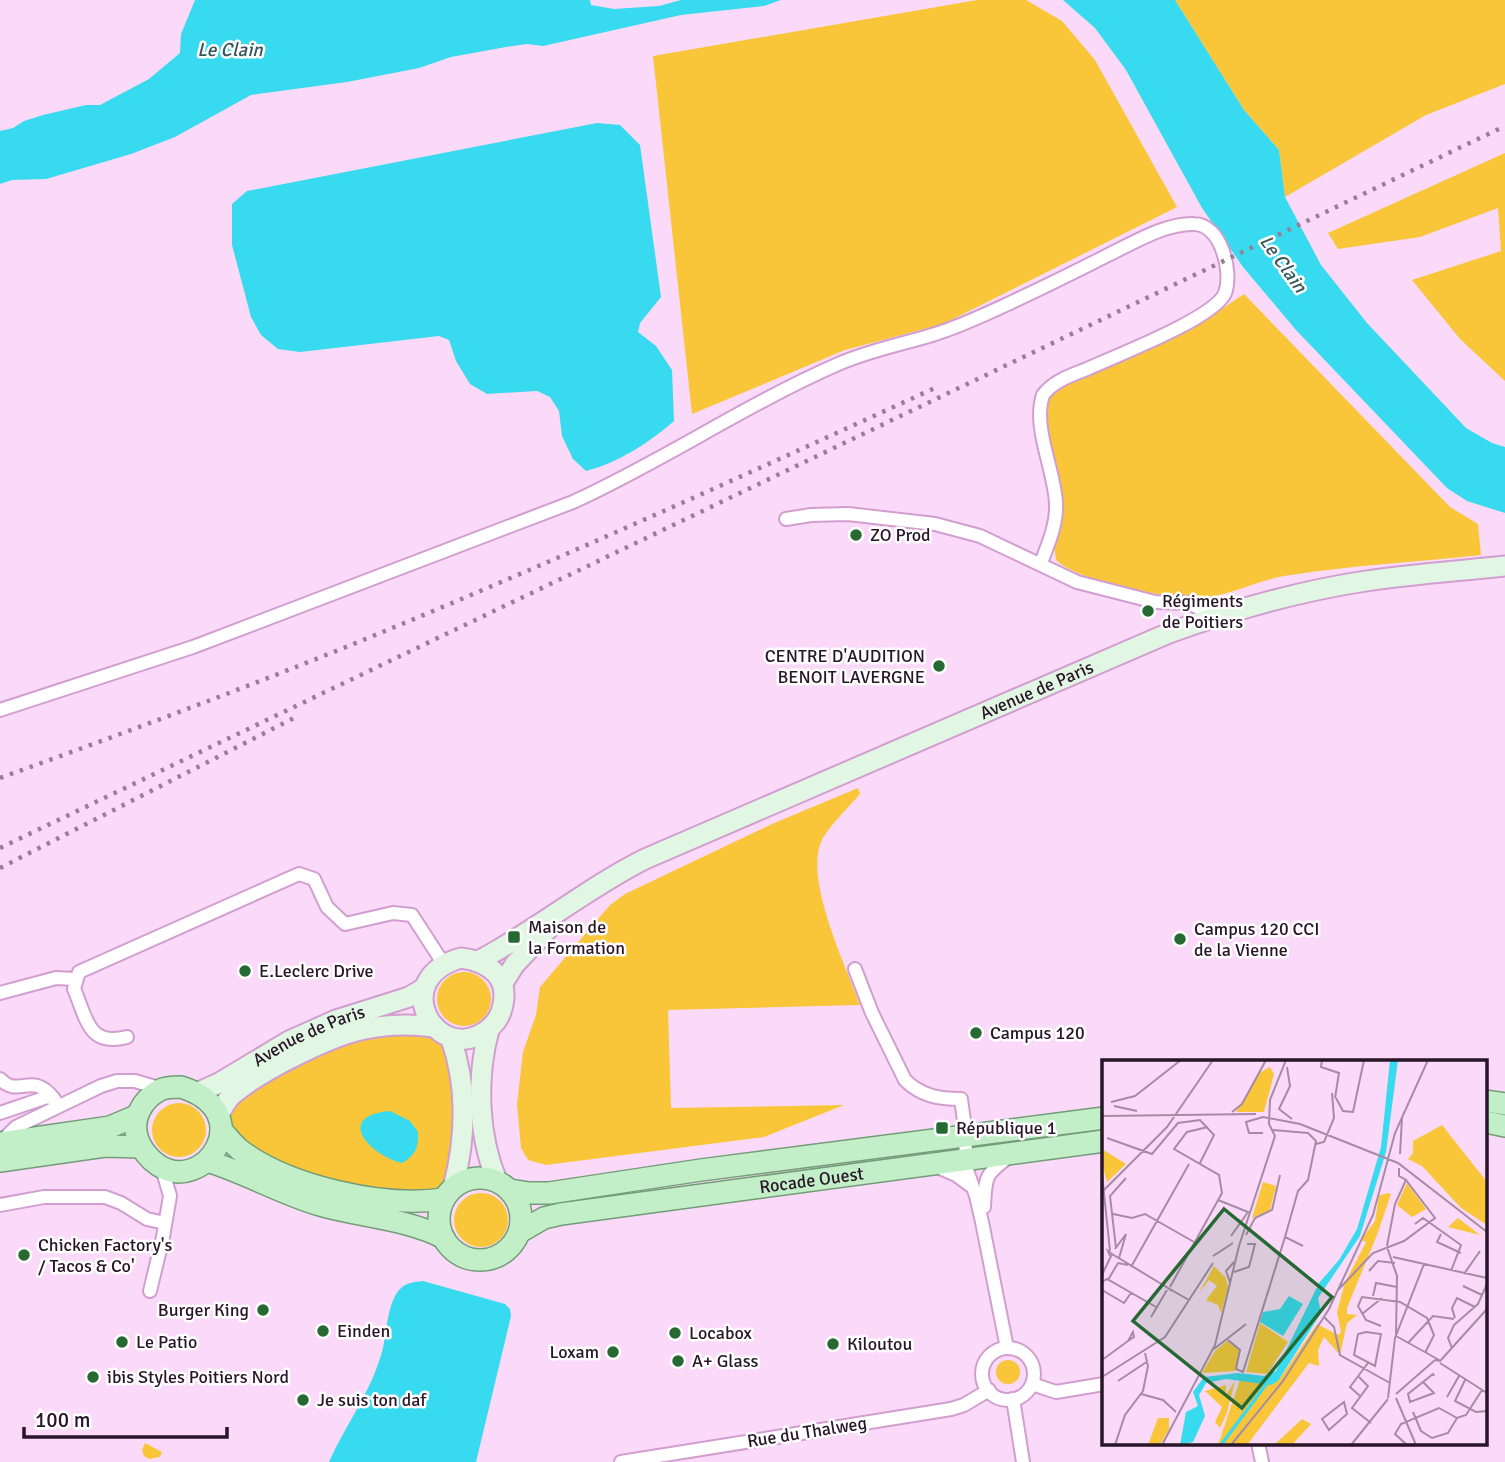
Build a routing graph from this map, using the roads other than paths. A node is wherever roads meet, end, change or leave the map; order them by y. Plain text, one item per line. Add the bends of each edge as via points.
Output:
1 (786, 519) dead end
2 (1041, 563) junction
3 (1505, 566) edge
4 (1208, 619) junction
5 (0, 710) edge
6 (590, 890) junction
7 (480, 960) junction
8 (443, 963) junction
9 (855, 969) dead end
10 (75, 979) junction
11 (503, 984) junction
12 (424, 988) junction
13 (0, 993) edge
14 (435, 1027) junction
15 (489, 1030) junction
16 (127, 1037) dead end
17 (451, 1039) junction
18 (0, 1079) edge
19 (162, 1089) junction
20 (199, 1092) junction
21 (56, 1102) junction
22 (0, 1113) edge
23 (136, 1116) junction
24 (1102, 1118) edge
25 (220, 1122) junction
26 (966, 1135) junction
27 (1102, 1141) edge
28 (0, 1143) edge
29 (141, 1147) junction
30 (1016, 1152) junction
31 (970, 1158) junction
32 (0, 1161) edge
33 (929, 1163) junction
34 (197, 1166) junction
35 (162, 1168) junction
36 (503, 1185) junction
37 (977, 1187) junction
38 (449, 1194) junction
39 (170, 1196) junction
40 (0, 1205) edge
41 (165, 1223) junction
42 (520, 1232) junction
43 (444, 1238) junction
44 (149, 1291) dead end
45 (1007, 1348) junction
46 (1032, 1384) junction
47 (1102, 1384) edge
48 (989, 1390) junction
49 (1013, 1399) junction
50 (1258, 1444) edge
51 (621, 1462) edge
52 (1023, 1462) edge
53 (1262, 1462) edge

1 - 2 street via 848,514 936,524 980,536
2 - 4 street via 1077,582 1155,602 1189,603
2 - 5 street via 1057,507 1040,414 1042,395 1060,381 1216,306 1226,290 1229,272 1218,242 1198,223 1147,236 950,329 836,364 573,502 206,642
3 - 4 main road, Avenue de Paris via 1367,581 1287,596
4 - 6 main road, Avenue de Paris via 713,829 612,875
6 - 7 main road, Avenue de Paris
6 - 11 main road, Avenue de Paris via 533,943
7 - 8 main road via 461,958
7 - 11 main road
8 - 10 street via 412,915 385,915 345,924 327,907 314,879 299,874 79,972
8 - 12 main road
9 - 26 street via 896,1067 912,1087 928,1096 961,1099
10 - 13 street via 57,978
10 - 16 street via 74,989 97,1036
11 - 15 main road via 505,1001
12 - 14 main road via 424,1009
12 - 20 main road, Avenue de Paris via 289,1041
14 - 17 main road
14 - 25 main road, Avenue de Paris via 391,1026 341,1037 247,1084 230,1098
15 - 17 main road via 471,1039
15 - 36 main road via 481,1098 487,1157
17 - 38 main road via 461,1075 464,1126 462,1153
18 - 21 street via 15,1087 40,1085
19 - 20 main road via 181,1087
19 - 21 street via 117,1081
19 - 23 main road
20 - 25 main road via 211,1102
21 - 22 street via 42,1098
21 - 28 street
23 - 28 main road via 110,1127
23 - 29 main road
24 - 26 main road, Rocade Ouest
25 - 34 main road via 217,1148
25 - 38 main road via 240,1149 318,1186 383,1200 427,1202
26 - 31 street
26 - 36 main road, Rocade Ouest via 549,1193
27 - 30 main road, Rocade Ouest
29 - 32 main road via 105,1146
29 - 35 main road
30 - 31 main road, Rocade Ouest
30 - 37 street
31 - 33 main road, Rocade Ouest
31 - 37 street
33 - 37 street
33 - 42 main road, Rocade Ouest via 561,1214
34 - 35 main road via 173,1171
34 - 39 street
34 - 43 main road via 228,1167 310,1202 425,1229
35 - 39 street
36 - 38 main road via 474,1178
36 - 42 main road via 520,1209
37 - 45 street
38 - 43 main road via 440,1212
39 - 41 street
40 - 41 street via 44,1197 105,1197
41 - 44 street
42 - 43 main road via 506,1251 484,1260 461,1255
45 - 46 street via 1019,1350 1031,1364
45 - 48 street via 991,1354 982,1366
46 - 47 street via 1056,1392
46 - 49 street
48 - 49 street via 996,1397
48 - 51 street, Rue du Thalweg via 951,1409
49 - 52 street
50 - 53 street

